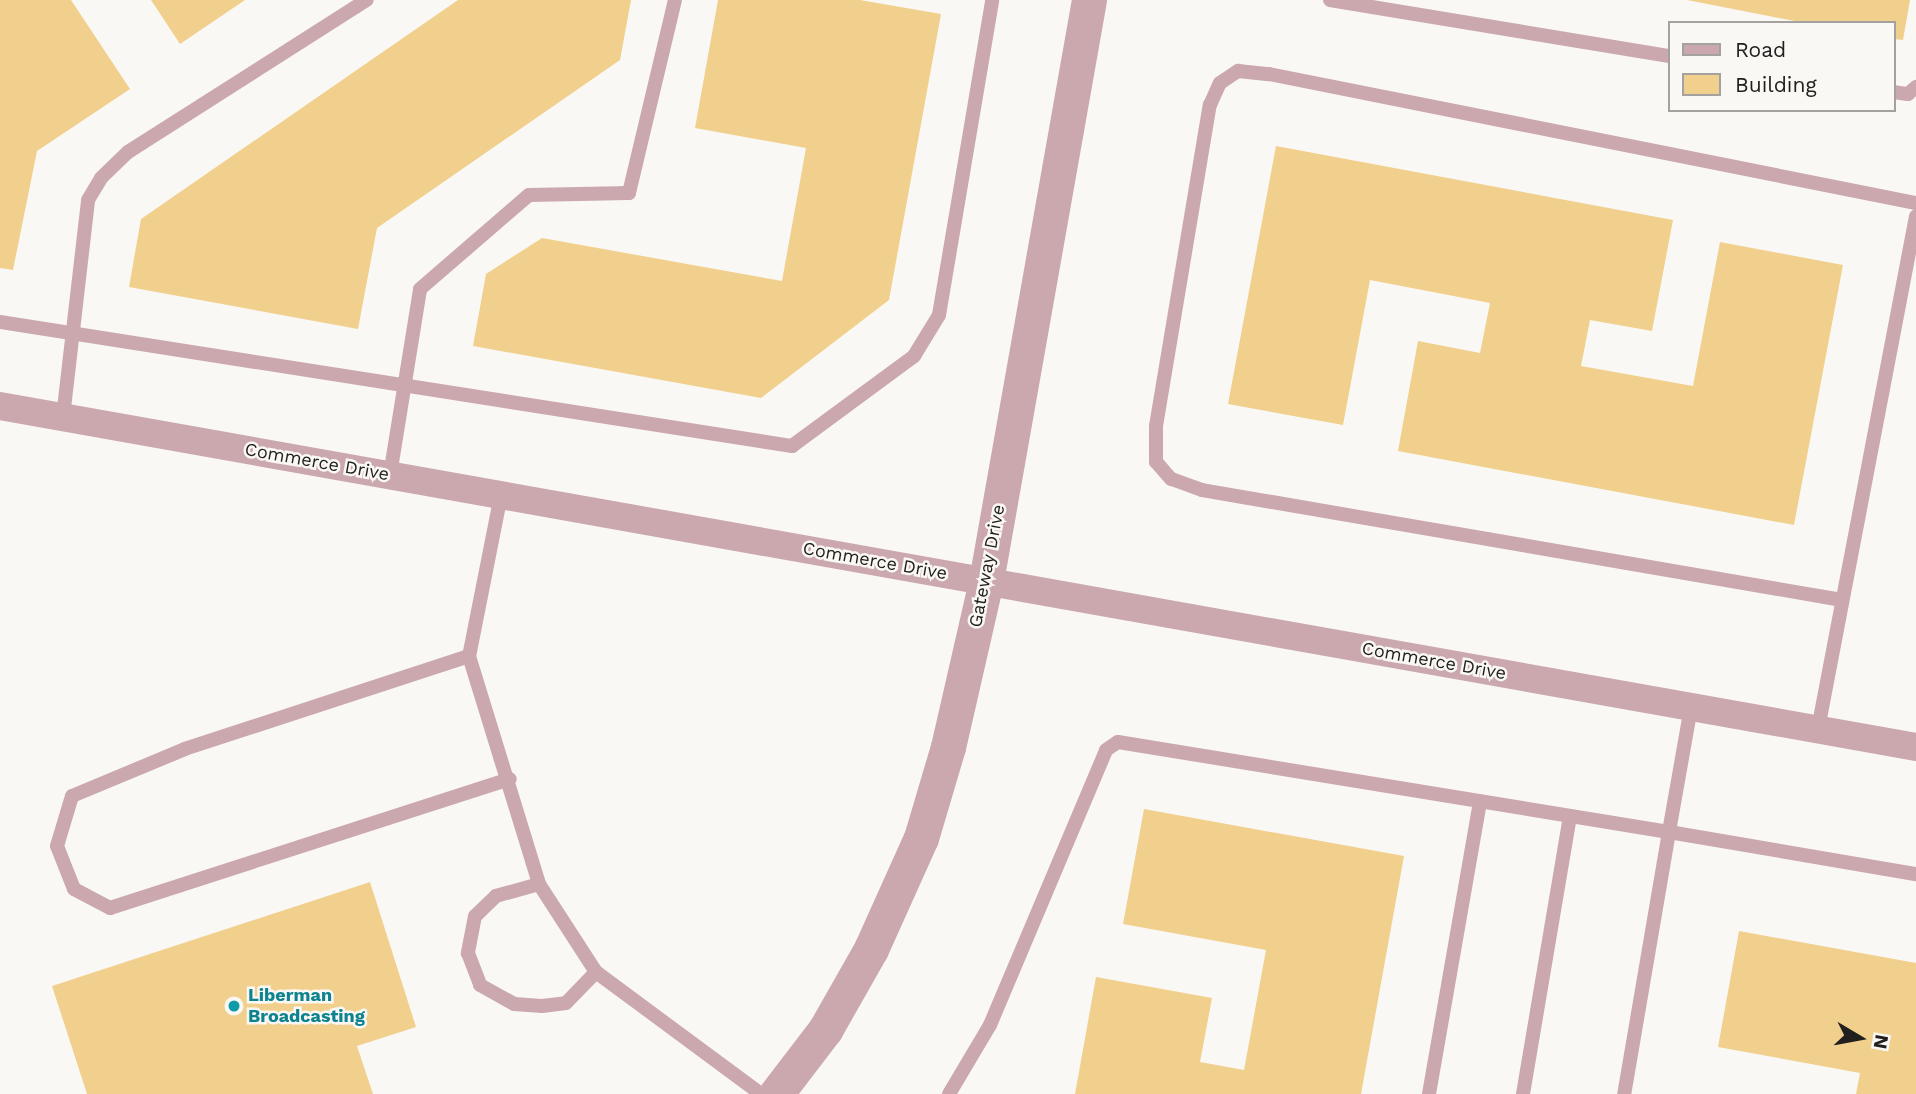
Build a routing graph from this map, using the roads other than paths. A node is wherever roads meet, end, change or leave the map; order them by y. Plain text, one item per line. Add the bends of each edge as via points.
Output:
1 (367, 0) edge
2 (676, 0) edge
3 (992, 0) edge
4 (1089, 0) edge
5 (1330, 0) edge
6 (1668, 56) edge
7 (1916, 87) edge
8 (1895, 92) edge
9 (1916, 203) edge
10 (1916, 216) edge
11 (0, 322) edge
12 (72, 337) junction
13 (403, 387) junction
14 (0, 405) edge
15 (63, 417) junction
16 (390, 475) junction
17 (501, 495) junction
18 (986, 581) junction
19 (1842, 600) junction
20 (469, 656) junction
21 (1691, 706) junction
22 (1818, 729) junction
23 (1916, 747) edge
24 (510, 779) junction
25 (1480, 801) junction
26 (1570, 816) junction
27 (1669, 832) junction
28 (1916, 874) edge
29 (539, 884) junction
30 (596, 972) junction
31 (761, 1094) edge
32 (776, 1094) edge
33 (949, 1094) edge
34 (1429, 1094) edge
35 (1523, 1094) edge
36 (1624, 1094) edge

1 - 12 lane via 128,152 101,178 88,200
2 - 13 lane via 629,192 529,194 420,289
3 - 13 lane via 939,315 914,356 792,446
4 - 18 street, Gateway Drive
5 - 6 lane
7 - 8 lane via 1908,94
9 - 19 lane via 1269,74 1238,71 1220,83 1210,105 1156,426 1156,462 1171,479 1202,490
10 - 19 lane
11 - 12 lane
12 - 13 lane
12 - 15 lane
13 - 16 lane
14 - 15 street, Commerce Drive
15 - 16 street, Commerce Drive
16 - 17 street, Commerce Drive
17 - 18 street, Commerce Drive
17 - 20 lane
18 - 21 street, Commerce Drive
18 - 32 street, Gateway Drive via 921,838 858,972
19 - 22 lane
20 - 24 lane
20 - 24 lane via 185,749 72,796 57,846 74,889 110,908
21 - 22 street, Commerce Drive
21 - 27 lane
22 - 23 street, Commerce Drive
24 - 29 lane
25 - 26 lane
25 - 33 lane via 1118,742 1106,750 990,1026
25 - 34 lane
26 - 27 lane
26 - 35 lane
27 - 28 lane
27 - 36 lane
29 - 30 lane
29 - 30 lane via 496,896 475,916 468,953 480,985 514,1004 542,1006 566,1003
30 - 31 lane

